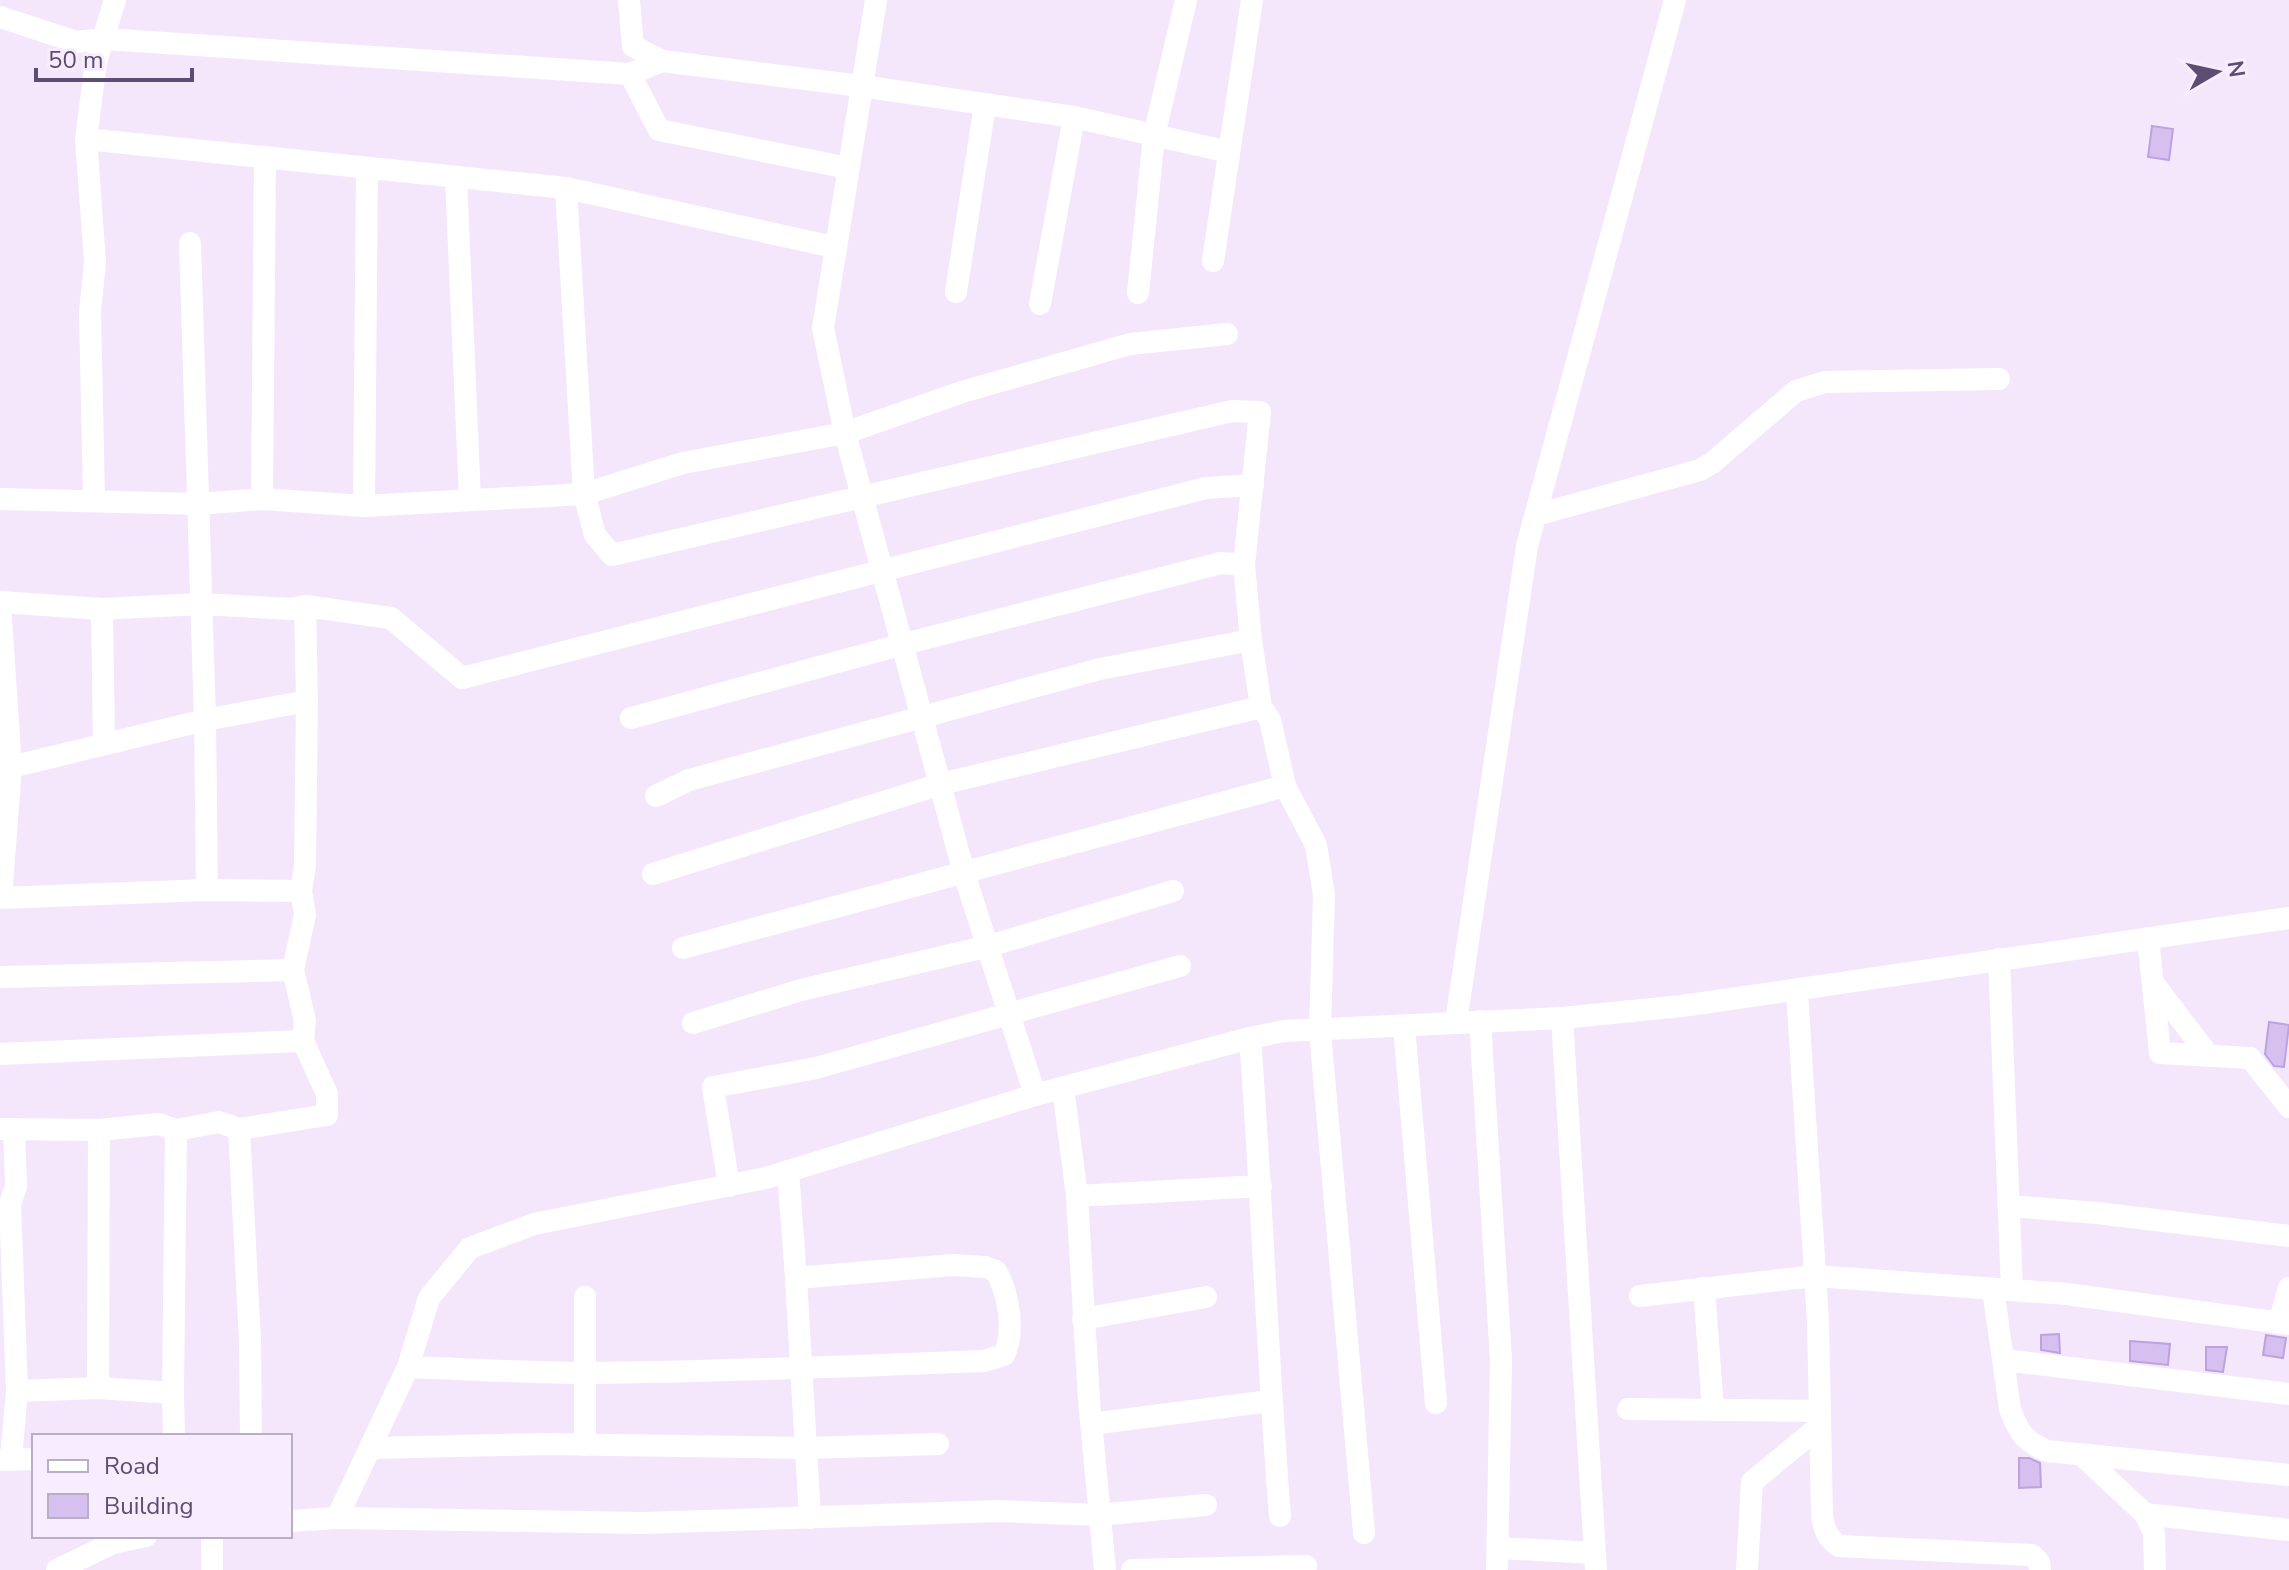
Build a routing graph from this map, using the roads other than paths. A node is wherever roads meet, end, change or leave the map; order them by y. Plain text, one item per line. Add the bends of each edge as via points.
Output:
1 (115, 0) edge
2 (629, 0) edge
3 (876, 0) edge
4 (1186, 0) edge
5 (1252, 0) edge
6 (1675, 0) edge
7 (0, 17) edge
8 (105, 39) junction
9 (662, 61) junction
10 (630, 74) junction
11 (861, 86) junction
12 (985, 105) junction
13 (1074, 117) junction
14 (1154, 136) junction
15 (86, 139) junction
16 (1229, 152) junction
17 (265, 159) junction
18 (848, 168) junction
19 (367, 169) junction
20 (456, 178) junction
21 (566, 188) junction
22 (190, 243) dead end
23 (834, 247) junction
24 (1213, 261) dead end
25 (956, 292) dead end
26 (1138, 293) dead end
27 (1040, 304) dead end
28 (1227, 334) dead end
29 (1999, 379) dead end
30 (845, 433) junction
31 (1253, 485) junction
32 (584, 494) junction
33 (863, 496) junction
34 (0, 499) edge
35 (94, 499) junction
36 (262, 499) junction
37 (470, 499) junction
38 (198, 504) junction
39 (364, 506) junction
40 (1536, 515) junction
41 (1244, 565) junction
42 (882, 571) junction
43 (0, 603) edge
44 (201, 604) junction
45 (305, 606) junction
46 (102, 609) junction
47 (1251, 640) junction
48 (904, 644) junction
49 (307, 701) junction
50 (1261, 707) junction
51 (923, 716) junction
52 (631, 718) dead end
53 (205, 720) junction
54 (104, 744) junction
55 (5, 771) edge
56 (941, 784) junction
57 (1285, 786) junction
58 (656, 796) dead end
59 (964, 873) junction
60 (653, 874) dead end
61 (207, 890) junction
62 (301, 891) junction
63 (1173, 891) dead end
64 (0, 898) edge
65 (2289, 918) edge
66 (2148, 938) junction
67 (989, 946) junction
68 (683, 948) dead end
69 (1999, 959) junction
70 (1180, 966) dead end
71 (293, 970) junction
72 (0, 977) edge
73 (2154, 984) junction
74 (1797, 992) junction
75 (1009, 1012) junction
76 (1562, 1018) junction
77 (1480, 1021) junction
78 (1456, 1022) junction
79 (693, 1023) dead end
80 (1404, 1026) junction
81 (1320, 1031) junction
82 (1250, 1038) junction
83 (303, 1041) junction
84 (0, 1054) edge
85 (2209, 1056) junction
86 (2279, 1083) edge
87 (1063, 1088) junction
88 (1035, 1095) junction
89 (2289, 1107) edge
90 (7, 1129) edge
91 (239, 1129) junction
92 (99, 1130) junction
93 (176, 1130) junction
94 (788, 1171) junction
95 (729, 1186) junction
96 (1261, 1186) junction
97 (1077, 1196) junction
98 (5, 1204) edge
99 (2009, 1206) junction
100 (2289, 1236) edge
101 (1815, 1276) junction
102 (796, 1278) junction
103 (1704, 1288) junction
104 (2289, 1288) edge
105 (2003, 1290) junction
106 (1640, 1296) dead end
107 (585, 1297) dead end
108 (1206, 1297) dead end
109 (1083, 1319) junction
110 (2284, 1323) edge
111 (2003, 1360) junction
112 (408, 1367) junction
113 (802, 1368) junction
114 (584, 1373) junction
115 (98, 1388) junction
116 (17, 1391) junction
117 (173, 1393) junction
118 (2289, 1394) edge
119 (1270, 1401) junction
120 (1436, 1403) dead end
121 (1628, 1409) dead end
122 (1713, 1410) junction
123 (1820, 1419) junction
124 (1091, 1424) junction
125 (174, 1434) edge
126 (251, 1434) edge
127 (938, 1444) dead end
128 (585, 1445) junction
129 (372, 1448) junction
130 (806, 1448) junction
131 (2082, 1455) junction
132 (6, 1459) edge
133 (32, 1459) edge
134 (2289, 1475) edge
135 (1206, 1505) dead end
136 (2145, 1514) junction
137 (1098, 1515) junction
138 (1280, 1516) dead end
139 (337, 1518) junction
140 (810, 1518) junction
141 (292, 1521) edge
142 (2289, 1530) edge
143 (1364, 1533) dead end
144 (137, 1538) edge
145 (212, 1538) edge
146 (1497, 1559) edge
147 (1596, 1562) edge
148 (1306, 1566) dead end
149 (57, 1570) edge
150 (212, 1570) edge
151 (1105, 1570) edge
152 (1132, 1570) edge
153 (1747, 1570) edge
154 (2040, 1570) edge
155 (2155, 1570) edge

1 - 8 street
2 - 9 street via 633,46
3 - 11 street
4 - 14 street
5 - 16 street
6 - 40 street
7 - 8 street via 76,42
8 - 10 street
8 - 15 street via 96,62
9 - 10 street
9 - 11 street
10 - 18 street via 659,130
11 - 12 street
11 - 18 street
12 - 13 street
12 - 25 street
13 - 14 street
13 - 27 street
14 - 16 street
14 - 26 street
15 - 17 street
15 - 35 street via 95,262 90,312
16 - 24 street
17 - 19 street
17 - 36 street
18 - 23 street
19 - 20 street
19 - 39 street
20 - 21 street
20 - 37 street
21 - 23 street
21 - 32 street
22 - 38 street
23 - 30 street via 823,328
28 - 30 street via 1130,344 962,392
29 - 40 street via 1809,385 1700,470
30 - 32 street via 683,463
30 - 33 street
31 - 33 street via 1260,412 1232,411
31 - 41 street
31 - 42 street via 1206,488
32 - 33 street via 595,535 612,555
32 - 37 street
33 - 42 street
34 - 35 street
35 - 38 street
36 - 38 street
36 - 39 street
37 - 39 street
38 - 44 street
40 - 78 street via 1522,572
41 - 47 street
41 - 48 street via 1221,563
42 - 45 street via 462,678 391,618
42 - 48 street
43 - 46 street
43 - 55 street
44 - 45 street
44 - 46 street
44 - 53 street
45 - 49 street
46 - 54 street
47 - 50 street
47 - 51 street via 1100,669
48 - 51 street
48 - 52 street
49 - 53 street
49 - 62 street
50 - 56 street
50 - 57 street via 1270,720
51 - 56 street
51 - 58 street via 689,780
53 - 54 street
53 - 61 street
54 - 55 street
55 - 64 street
56 - 59 street
56 - 60 street
57 - 59 street
57 - 81 street via 1316,845 1324,895
59 - 67 street
59 - 68 street
61 - 62 street
61 - 64 street
62 - 71 street via 305,915
63 - 67 street
65 - 66 street
66 - 69 street
66 - 73 street
67 - 75 street
67 - 79 street via 801,990
69 - 74 street
69 - 99 street
70 - 75 street
71 - 72 street
71 - 83 street via 305,1021
73 - 85 street
73 - 85 street via 2160,1053
74 - 76 street
74 - 101 street
75 - 88 street
75 - 95 street via 816,1068 713,1087
76 - 77 street
76 - 147 street
77 - 78 street
77 - 146 street via 1501,1360
78 - 80 street
80 - 81 street
80 - 120 street
81 - 82 street
81 - 143 street
82 - 87 street
82 - 96 street
83 - 84 street
83 - 91 street via 327,1094 327,1115
85 - 86 street via 2250,1058
86 - 89 street
87 - 88 street
87 - 97 street
88 - 94 street
90 - 92 street
90 - 98 street via 16,1186
91 - 93 street via 219,1122
91 - 126 street
92 - 93 street via 159,1124
92 - 115 street
93 - 117 street
94 - 95 street
94 - 102 street
95 - 112 street via 534,1224 470,1248 429,1298
96 - 97 street
96 - 119 street
97 - 109 street
98 - 116 street
99 - 100 street
99 - 105 street
101 - 103 street
101 - 105 street
101 - 123 street
102 - 113 street
102 - 113 street via 985,1267 996,1271 1003,1284 1011,1339 1004,1355 984,1361
103 - 106 street
103 - 122 street
104 - 110 street
105 - 110 street
105 - 111 street
107 - 114 street
108 - 109 street
109 - 124 street
111 - 118 street
111 - 131 street via 2010,1409 2029,1443
112 - 114 street
112 - 129 street
113 - 114 street
113 - 130 street
114 - 128 street
115 - 116 street
115 - 117 street
116 - 132 street
117 - 125 street
119 - 124 street
119 - 138 street
121 - 122 street
122 - 123 street
123 - 153 street via 1752,1482
123 - 154 street via 1822,1515 1825,1530 1839,1546 2032,1555
124 - 137 street
127 - 130 street
128 - 129 street
128 - 130 street
129 - 139 street
130 - 140 street
131 - 134 street
131 - 136 street
132 - 133 street
135 - 137 street
136 - 142 street
136 - 155 street via 2154,1533
137 - 140 street via 998,1511
137 - 151 street
139 - 140 street via 643,1523
139 - 141 street
144 - 149 street via 113,1543
145 - 150 street
146 - 147 street
148 - 152 street

